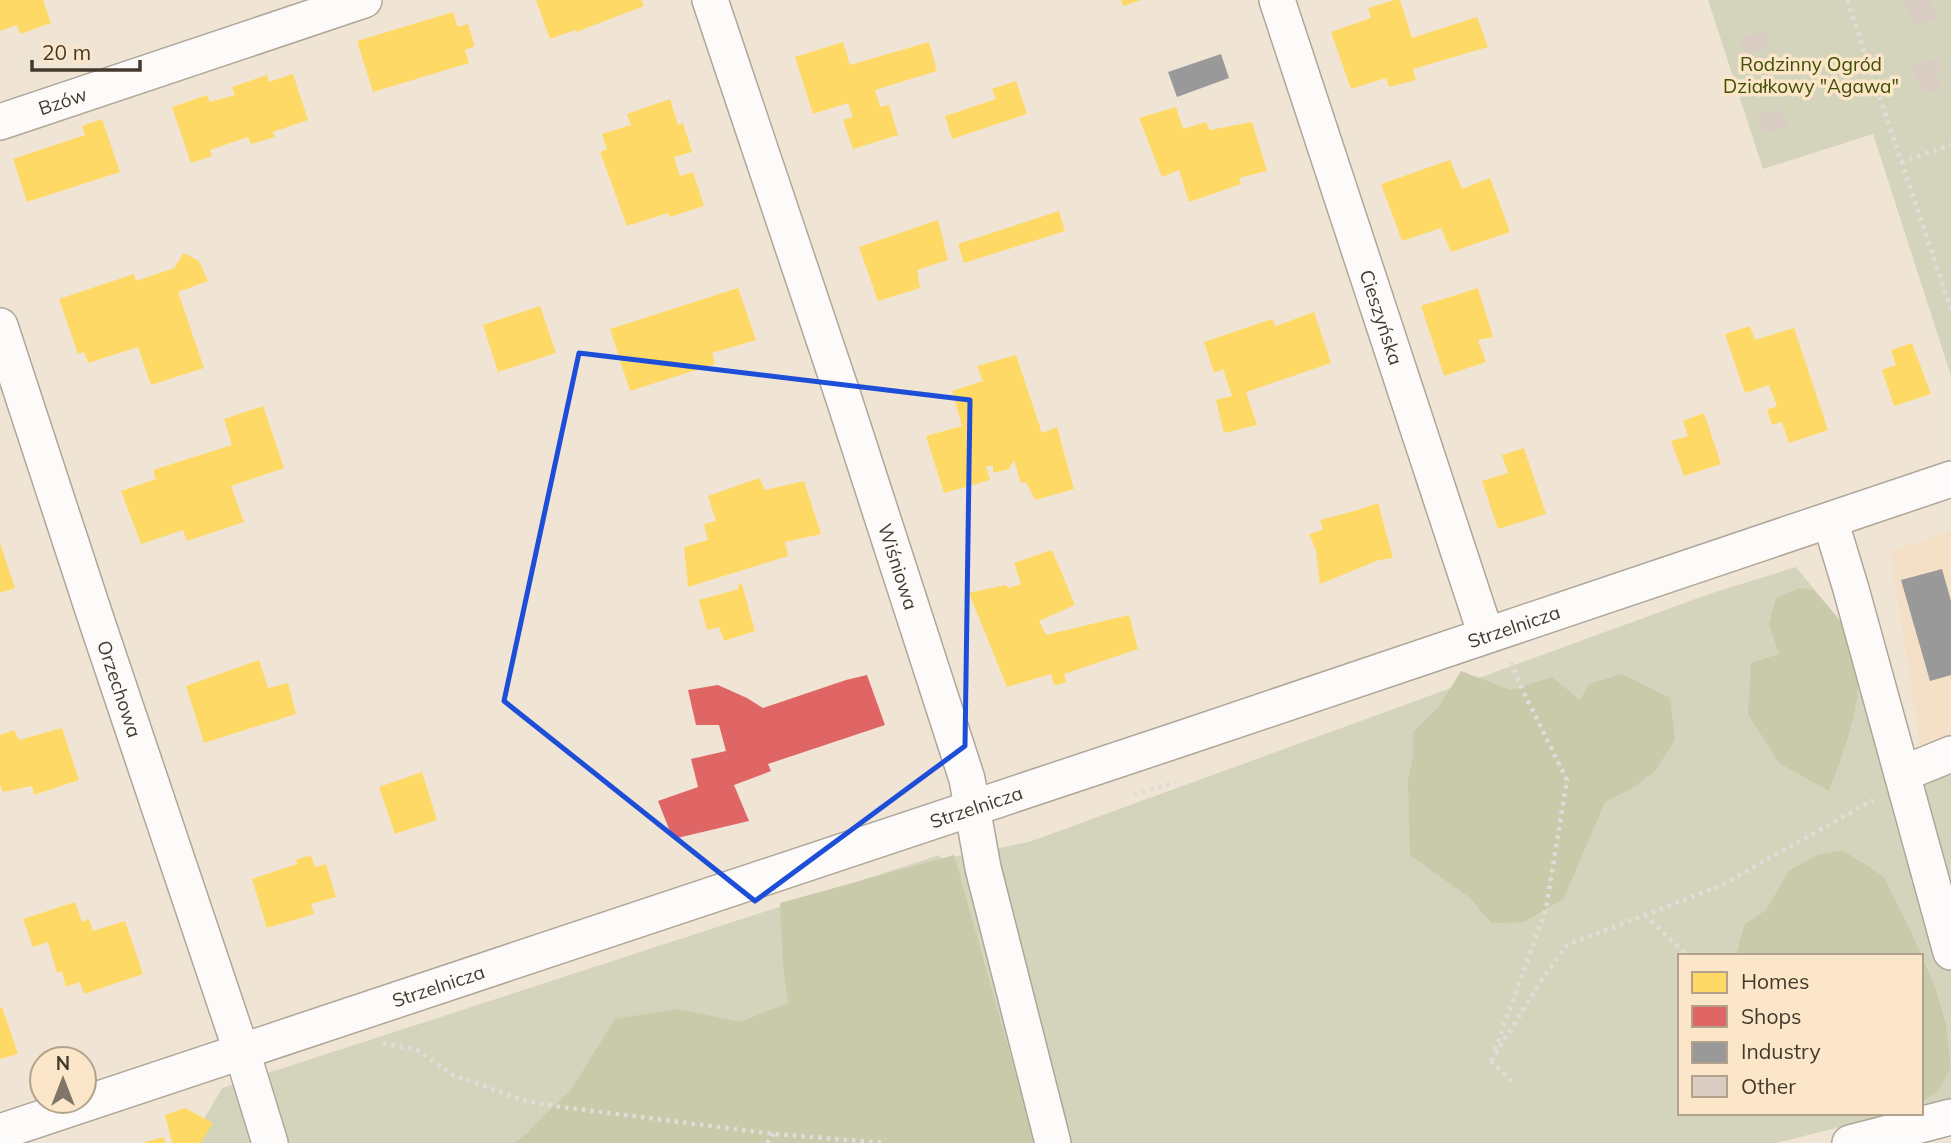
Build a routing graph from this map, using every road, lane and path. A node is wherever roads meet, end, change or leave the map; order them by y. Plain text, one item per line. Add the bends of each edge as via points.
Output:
1 (364, 0) edge
2 (710, 0) edge
3 (1277, 0) edge
4 (1847, 0) edge
5 (0, 122) edge
6 (1951, 145) edge
7 (1901, 162) junction
8 (1951, 309) edge
9 (0, 326) edge
10 (1951, 479) edge
11 (1830, 520) junction
12 (1496, 643) junction
13 (1951, 754) edge
14 (1902, 774) junction
15 (972, 807) junction
16 (1645, 915) junction
17 (1951, 953) edge
18 (1686, 954) edge
19 (380, 1042) dead end
20 (241, 1050) junction
21 (1491, 1061) junction
22 (1511, 1081) dead end
23 (1951, 1117) edge
24 (0, 1132) edge
25 (774, 1134) junction
26 (270, 1143) edge
27 (767, 1143) edge
28 (886, 1143) edge
29 (1053, 1143) edge
30 (1850, 1143) edge

1 - 5 street, Bzów
2 - 15 street, Wiśniowa via 843,396 967,779
3 - 12 street, Cieszyńska
4 - 7 path
6 - 7 path
7 - 8 path
9 - 20 street, Orzechowa
10 - 11 street, Strzelnicza
11 - 12 street, Strzelnicza
11 - 14 street
12 - 15 street, Strzelnicza
12 - 21 path via 1567,780 1546,909
13 - 14 street
14 - 16 path via 1892,789 1720,886
14 - 17 street
15 - 20 street, Strzelnicza
15 - 29 street, Wiśniowa via 983,868
16 - 18 path
16 - 21 path via 1567,944
19 - 25 path via 419,1051 453,1075 526,1101
20 - 24 street, Strzelnicza
20 - 26 street, Orzechowa
21 - 22 path
23 - 30 street
25 - 27 path
25 - 28 path

